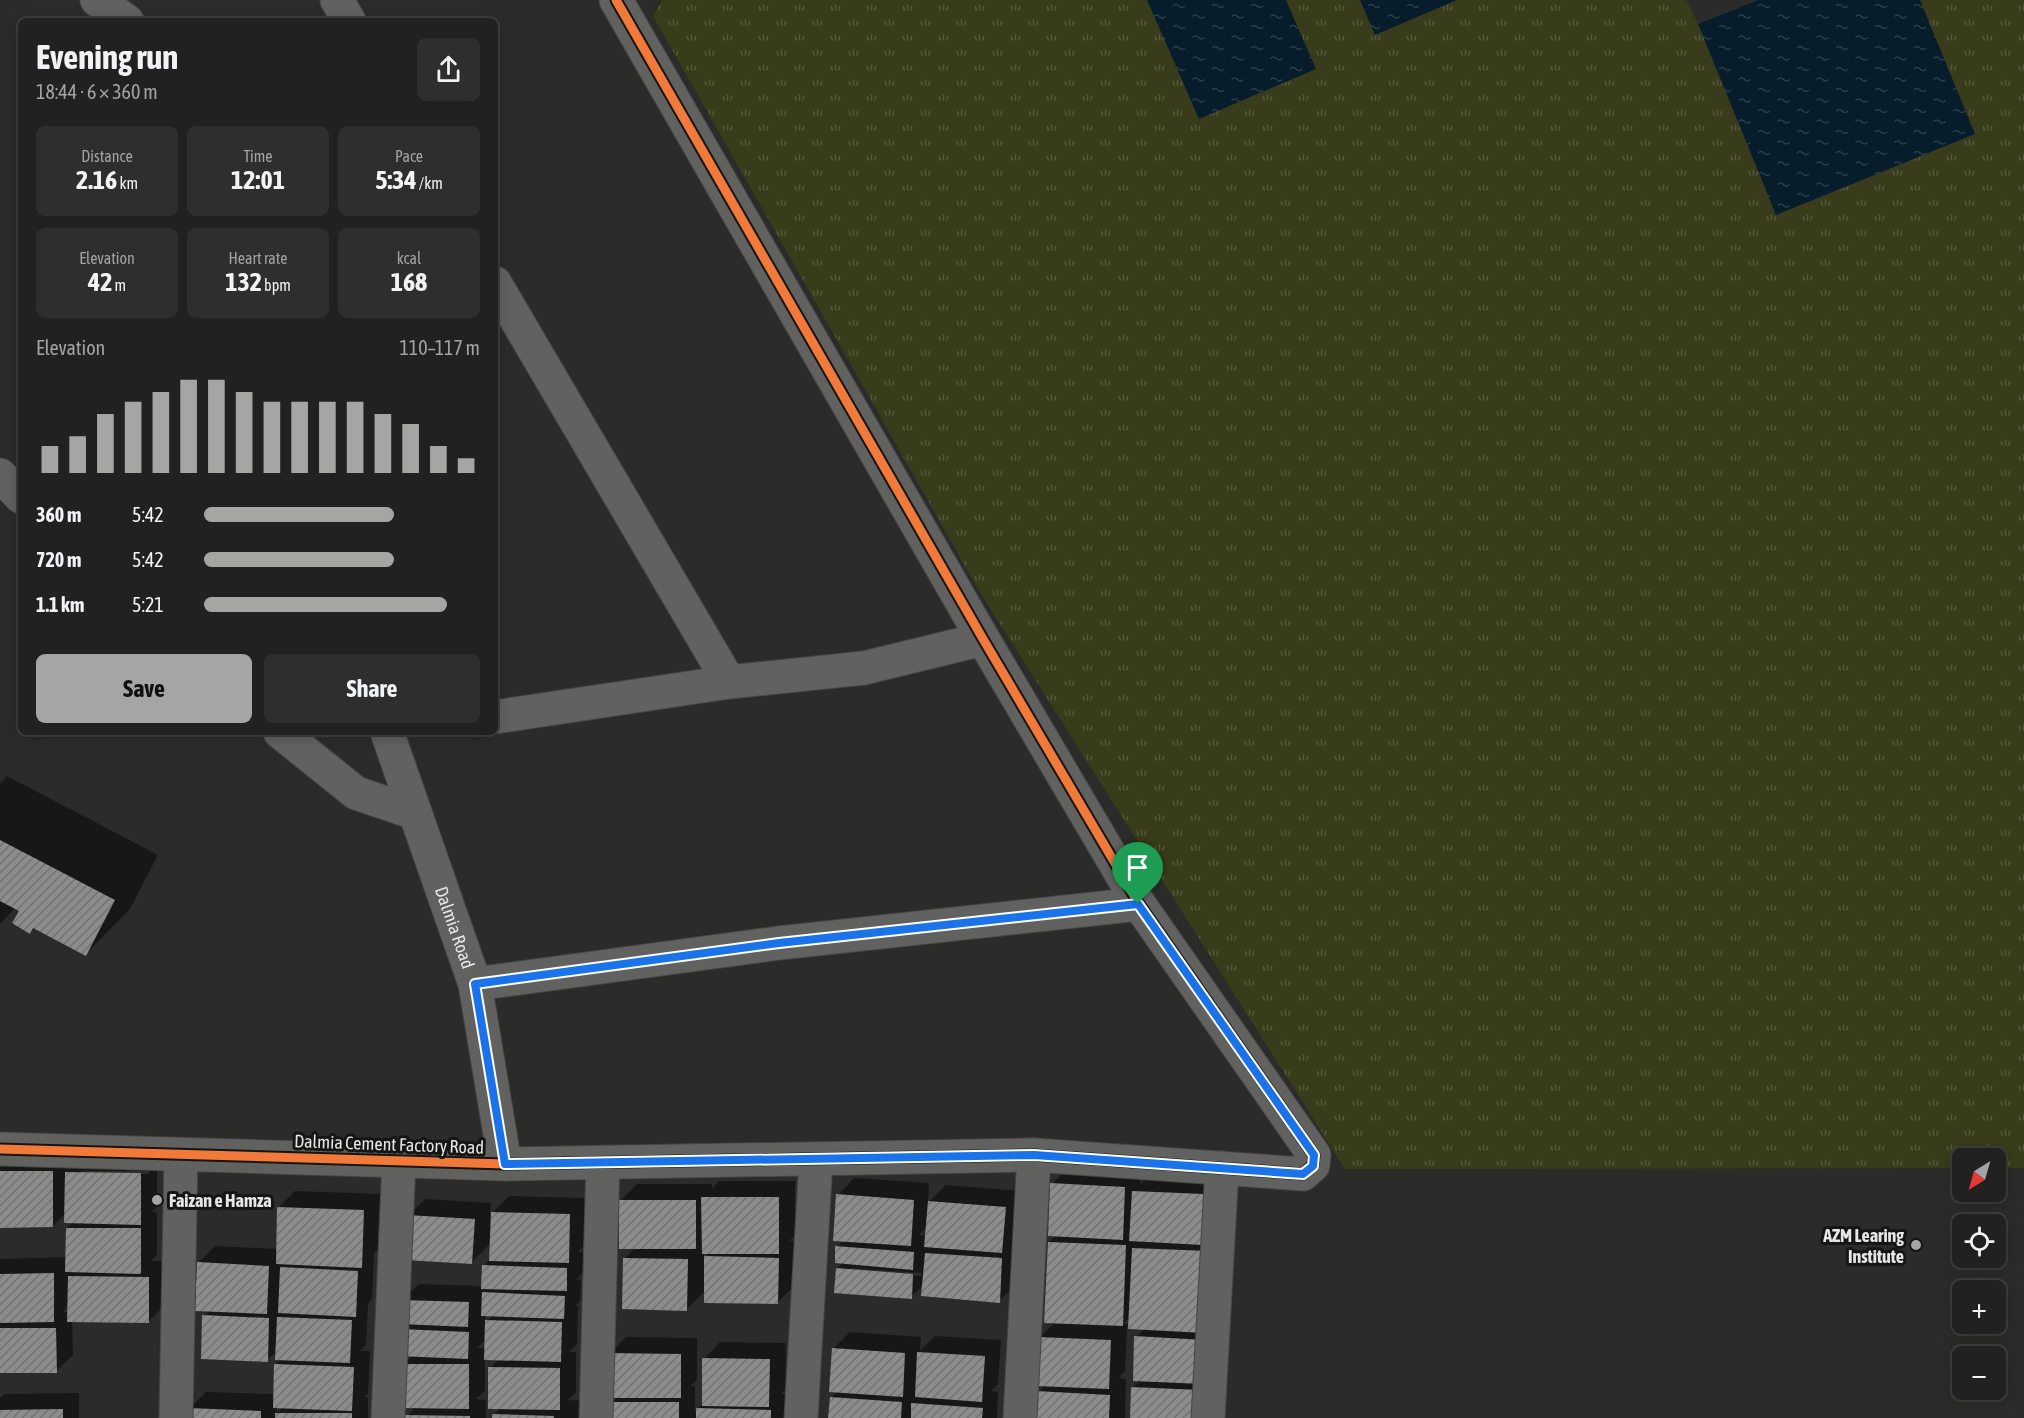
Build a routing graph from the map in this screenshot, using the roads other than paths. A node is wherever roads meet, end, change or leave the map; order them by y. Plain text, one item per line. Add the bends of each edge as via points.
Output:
1 (97, 0) edge
2 (338, 0) edge
3 (616, 0) edge
4 (123, 18) edge
5 (347, 18) edge
6 (498, 288) edge
7 (0, 475) edge
8 (18, 494) edge
9 (983, 639) junction
10 (729, 682) junction
11 (498, 717) edge
12 (284, 735) edge
13 (391, 735) edge
14 (415, 813) junction
15 (1138, 904) junction
16 (475, 984) junction
17 (0, 1149) edge
18 (181, 1155) junction
19 (1034, 1155) junction
20 (816, 1159) junction
21 (399, 1161) junction
22 (603, 1162) junction
23 (505, 1164) junction
24 (1222, 1168) junction
25 (176, 1418) edge
26 (388, 1418) edge
27 (596, 1418) edge
28 (801, 1418) edge
29 (1020, 1418) edge
30 (1208, 1418) edge

1 - 4 street
2 - 5 street
3 - 9 street
6 - 10 street
7 - 8 street
9 - 10 street via 864,668
9 - 15 street
10 - 11 street
12 - 14 street via 356,794
13 - 14 street, Dalmia Road
14 - 16 street, Dalmia Road
15 - 16 street via 779,943
15 - 24 street, Dalmia Cement Factory Road via 1314,1155 1313,1166 1303,1174
16 - 23 street, Dalmia Road
17 - 18 street, Dalmia Cement Factory Road
18 - 21 street, Dalmia Cement Factory Road
18 - 25 street
19 - 20 street, Dalmia Cement Factory Road
19 - 24 street, Dalmia Cement Factory Road
19 - 29 street
20 - 22 street, Dalmia Cement Factory Road
20 - 28 street
21 - 23 street, Dalmia Cement Factory Road
21 - 26 street
22 - 23 street, Dalmia Cement Factory Road
22 - 27 street
24 - 30 street

